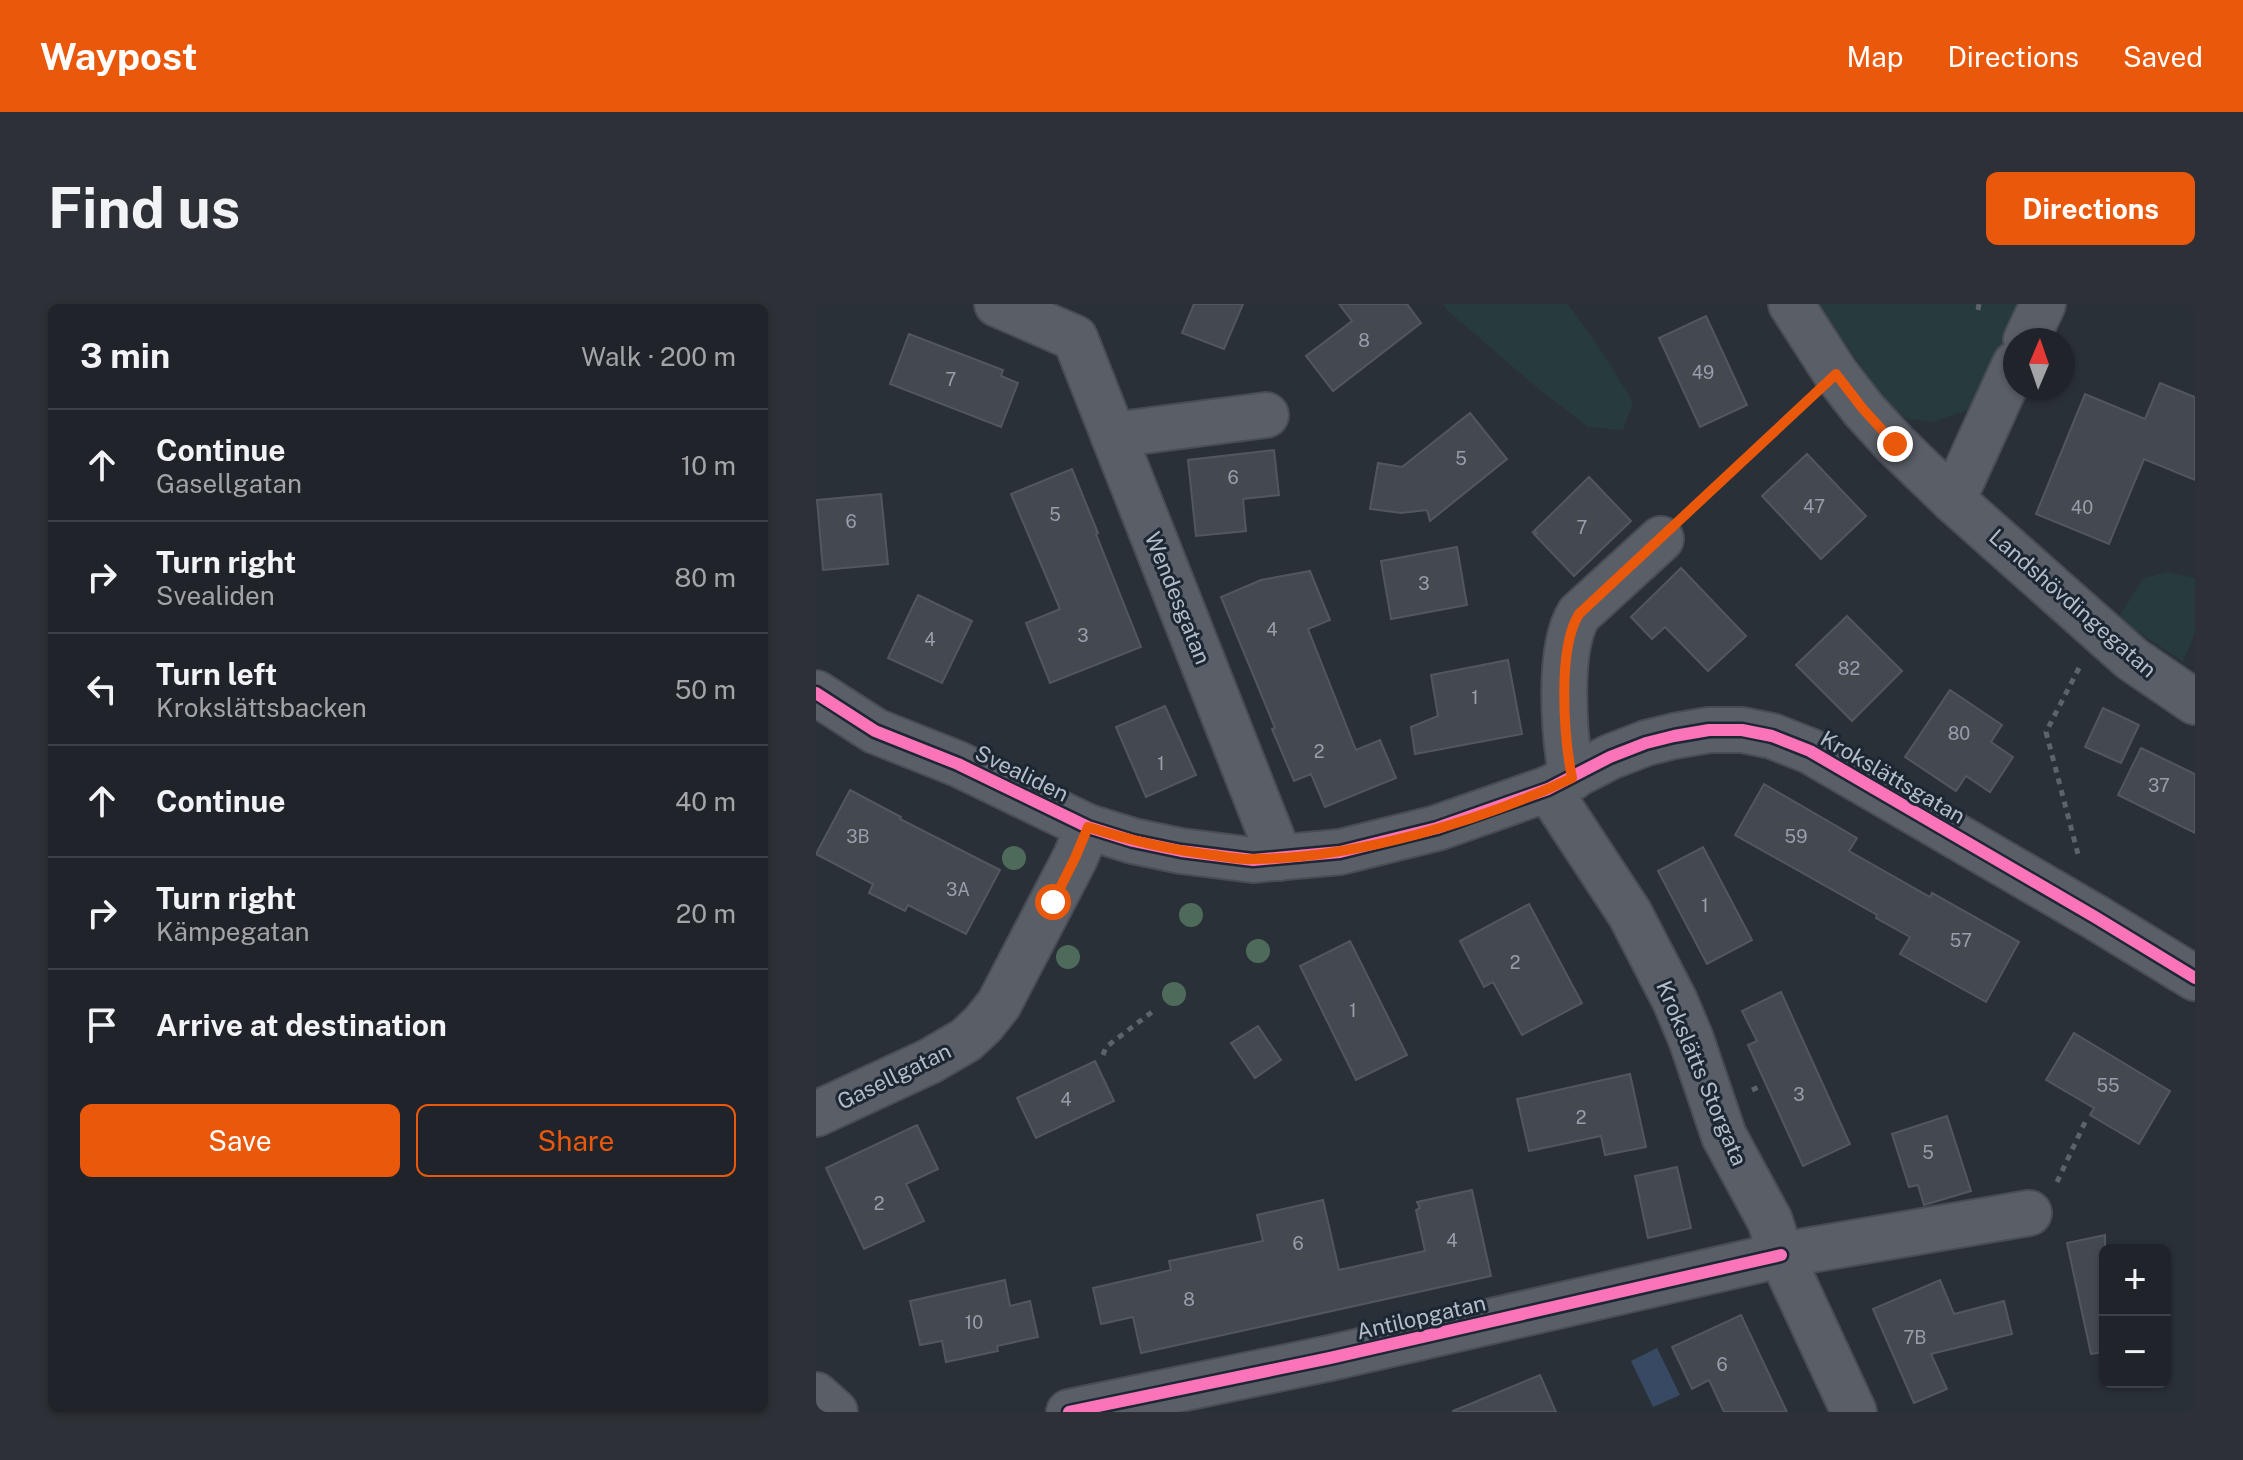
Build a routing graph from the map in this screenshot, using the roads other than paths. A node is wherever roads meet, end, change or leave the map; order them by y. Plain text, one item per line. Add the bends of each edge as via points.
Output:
1 (997, 304) edge
2 (1791, 304) edge
3 (2043, 304) edge
4 (2032, 328) edge
5 (2003, 390) edge
6 (1266, 415) dead end
7 (1113, 435) junction
8 (1953, 500) junction
9 (1661, 539) road end
10 (816, 693) edge
11 (2195, 702) edge
12 (1560, 783) junction
13 (1088, 827) junction
14 (1280, 858) junction
15 (2195, 978) edge
16 (816, 1114) edge
17 (2029, 1213) road end
18 (1781, 1255) junction
19 (816, 1395) edge
20 (835, 1412) edge
21 (1069, 1412) edge
22 (1854, 1412) edge

1 - 7 street, Wendesgatan via 1075,338
2 - 8 street, Landshövdingegatan via 1863,409
3 - 4 street
5 - 8 street
6 - 7 street
7 - 14 street, Wendesgatan
8 - 11 street, Landshövdingegatan via 2132,659
9 - 12 street via 1572,626 1567,642 1567,753
10 - 13 street, Svealiden via 875,731 958,764
12 - 14 street, Svealiden via 1405,837 1340,852
12 - 15 street, Krokslättsgatan via 1610,757 1674,736 1709,730 1772,736 1810,751
12 - 18 street, Krokslätts Storgata via 1675,1001 1724,1136 1770,1221
13 - 14 street, Svealiden via 1181,851
13 - 16 street, Gasellgatan via 999,1004 983,1024 930,1061
17 - 18 street, Antilopgatan
18 - 21 street, Antilopgatan
18 - 22 street, Krokslätts Storgata
19 - 20 street

